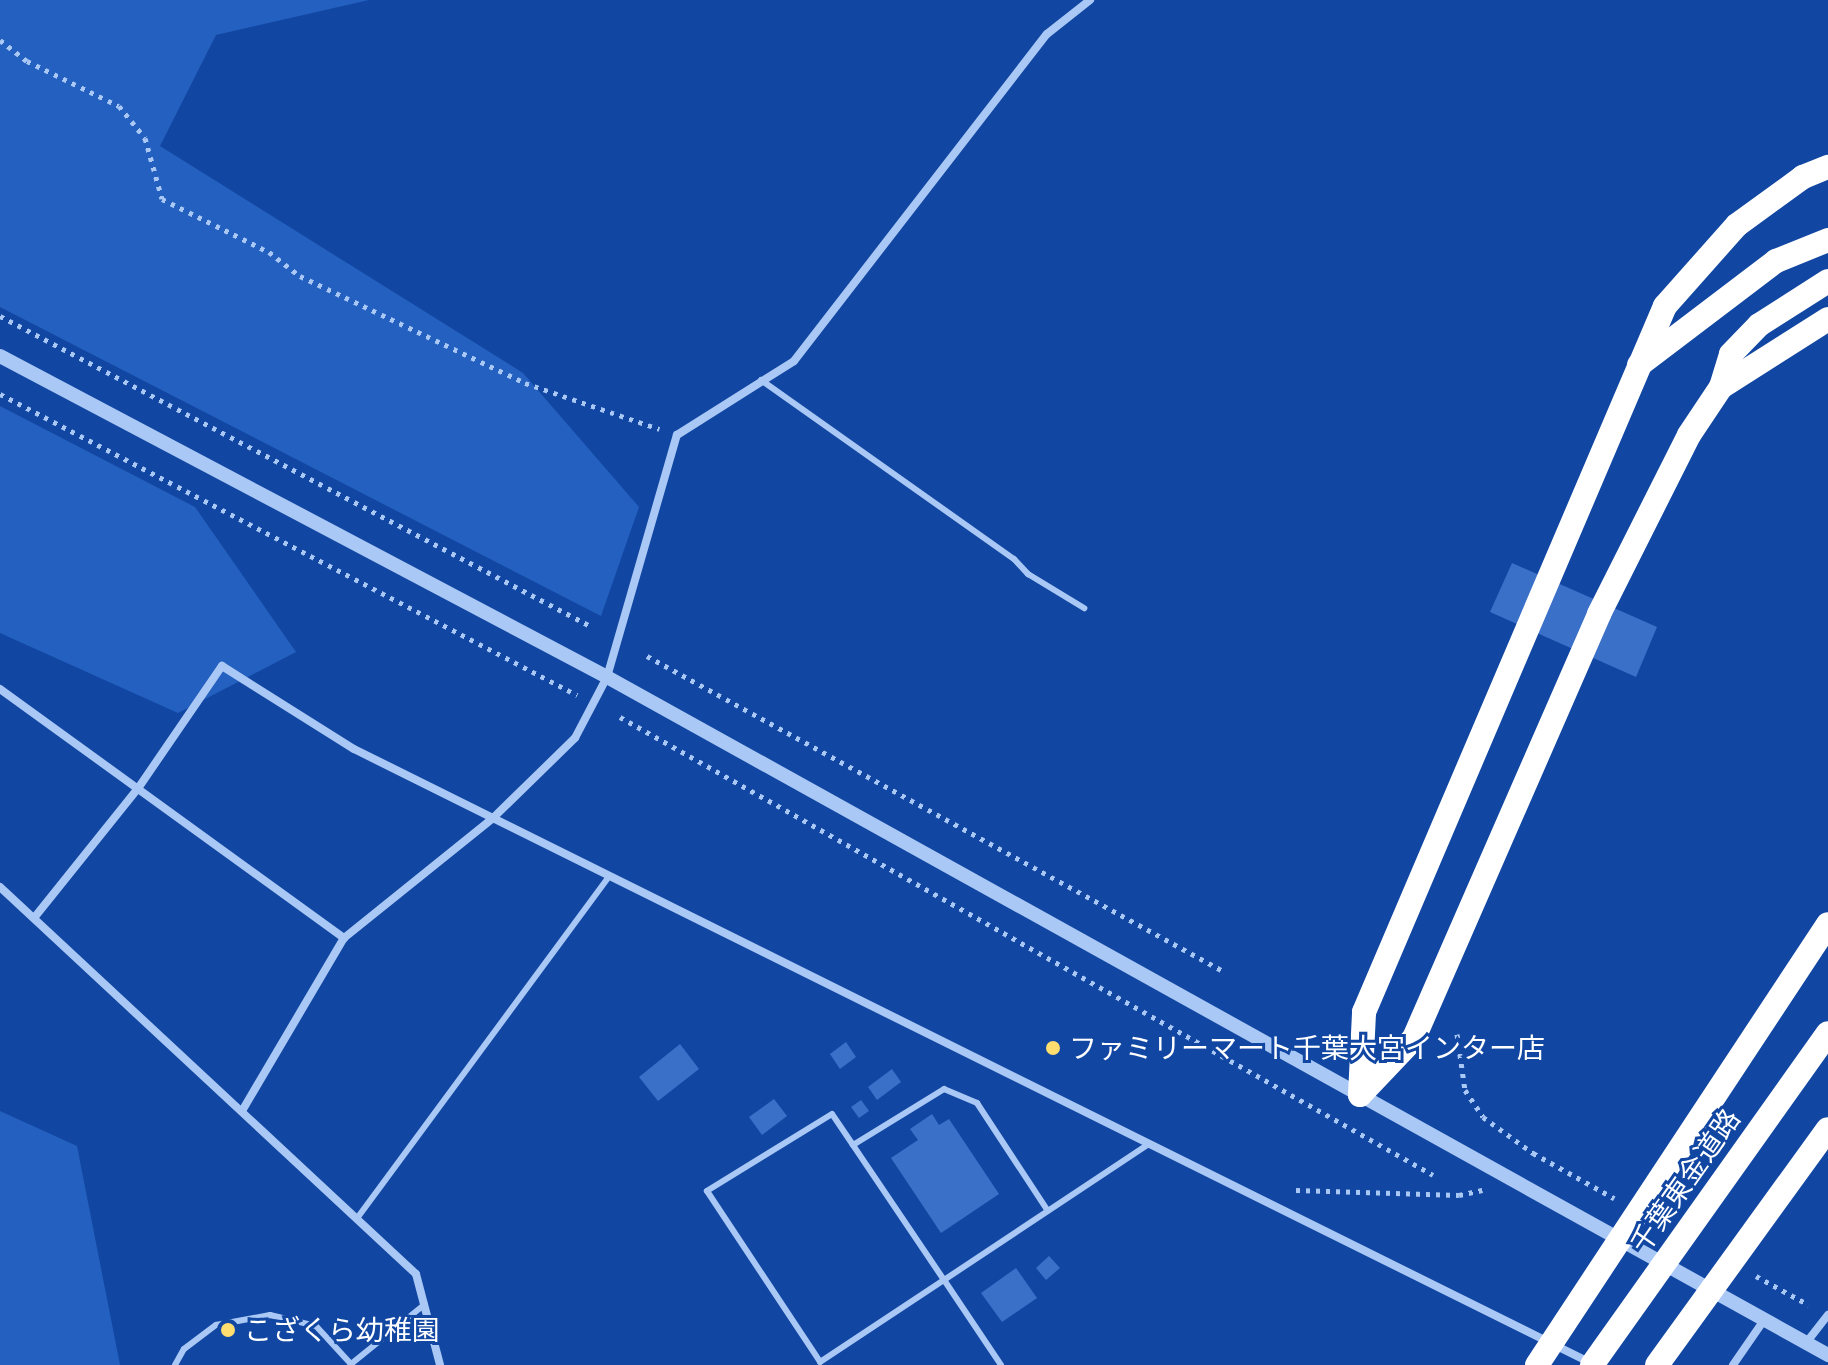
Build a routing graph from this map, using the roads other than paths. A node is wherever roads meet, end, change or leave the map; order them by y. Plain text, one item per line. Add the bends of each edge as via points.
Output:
1 (1090, 0) edge
2 (1828, 167) edge
3 (1828, 240) edge
4 (1828, 281) edge
5 (1828, 319) edge
6 (0, 356) edge
7 (1637, 367) junction
8 (761, 380) junction
9 (1721, 387) junction
10 (1084, 608) dead end
11 (607, 677) junction
12 (0, 689) edge
13 (139, 787) junction
14 (492, 819) junction
15 (609, 876) junction
16 (0, 887) edge
17 (34, 918) junction
18 (1828, 924) edge
19 (344, 938) junction
20 (1828, 1033) edge
21 (1360, 1095) junction
22 (242, 1111) junction
23 (1828, 1129) edge
24 (853, 1145) junction
25 (1147, 1145) junction
26 (1048, 1211) junction
27 (358, 1217) junction
28 (944, 1280) junction
29 (425, 1304) junction
30 (1828, 1315) edge
31 (1764, 1320) junction
32 (1806, 1343) junction
33 (1828, 1355) edge
34 (175, 1365) edge
35 (440, 1365) edge
36 (1001, 1365) edge
37 (1537, 1365) edge
38 (1593, 1365) edge
39 (1657, 1365) edge
40 (1733, 1365) edge

1 - 8 street via 1047,34 794,361
2 - 7 highway via 1771,199 1700,262 1665,306
3 - 7 highway via 1776,261
4 - 9 highway via 1759,325 1731,354
5 - 9 highway
6 - 11 street
7 - 21 highway via 1364,1012
8 - 10 lane via 1028,574
8 - 11 street via 677,435
9 - 21 highway via 1689,435 1599,614 1414,1038
11 - 14 street via 575,738
11 - 21 street
12 - 13 street
13 - 14 street via 222,666 354,749
13 - 17 street
13 - 19 street
14 - 15 street
14 - 19 street
15 - 25 street
15 - 27 lane
16 - 17 street
17 - 22 street
18 - 37 highway
19 - 22 street
20 - 38 highway, 千葉東金道路
21 - 31 street
22 - 27 street
23 - 39 highway
24 - 26 lane via 944,1089 977,1103
24 - 28 lane
24 - 28 lane via 832,1114 707,1191 820,1362
25 - 26 lane
25 - 38 street
26 - 28 lane
27 - 29 street via 416,1274
28 - 36 lane
29 - 34 lane via 351,1364 316,1326 270,1315 216,1325 184,1349
29 - 35 street
30 - 32 street
31 - 32 street
31 - 40 street
32 - 33 street

